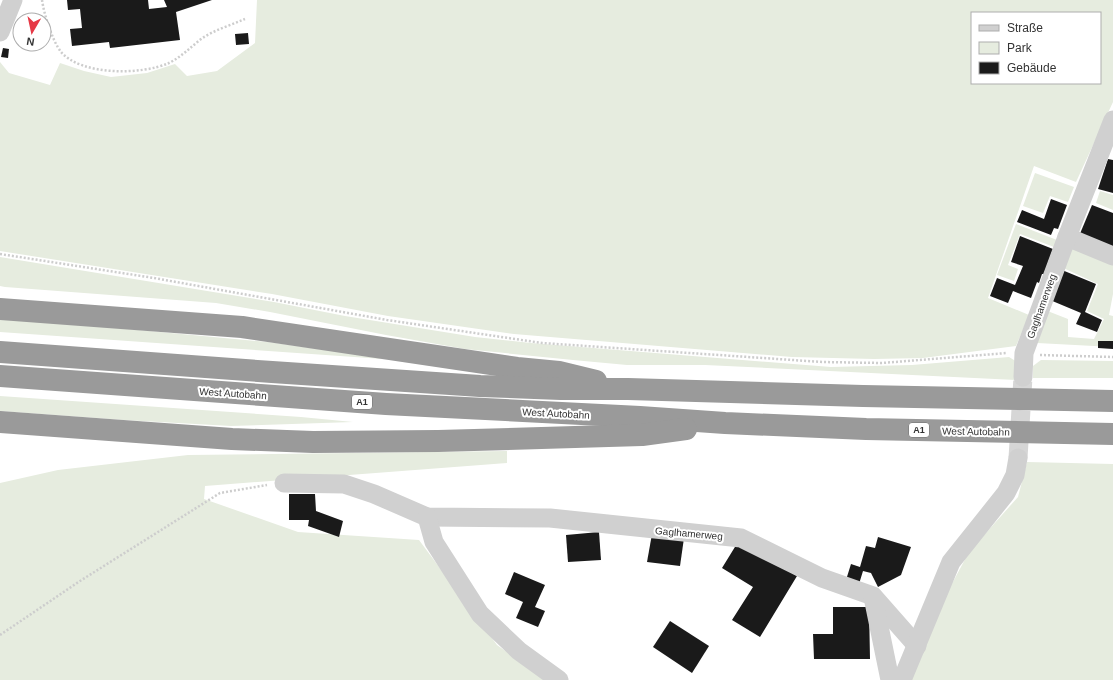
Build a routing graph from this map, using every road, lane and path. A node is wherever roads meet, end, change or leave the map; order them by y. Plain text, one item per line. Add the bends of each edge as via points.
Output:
1 (14, 0) edge
2 (42, 0) edge
3 (245, 19) dead end
4 (0, 32) edge
5 (1113, 120) edge
6 (1109, 140) edge
7 (1066, 237) junction
8 (0, 254) edge
9 (1113, 256) edge
10 (3, 307) edge
11 (0, 352) edge
12 (1024, 353) junction
13 (1113, 357) edge
14 (0, 376) edge
15 (1023, 378) tunnel mouth
16 (628, 389) junction
17 (1113, 401) edge
18 (0, 422) edge
19 (725, 423) junction
20 (50, 426) junction
21 (1113, 434) edge
22 (0, 437) edge
23 (1018, 458) tunnel mouth
24 (284, 483) joint
25 (427, 517) junction
26 (873, 596) junction
27 (0, 635) edge
28 (917, 646) junction
29 (559, 680) edge
30 (890, 680) edge
31 (902, 680) edge

1 - 4 street
2 - 3 path via 48,23 61,52 85,67 110,71 141,70 167,63 184,54 202,39
5 - 6 street, Gaglhamerweg
6 - 7 street, Gaglhamerweg
7 - 9 street
7 - 12 street, Gaglhamerweg
8 - 12 path via 161,279 387,320 542,343 822,362 882,363
10 - 16 highway via 242,327 559,372
11 - 16 highway via 480,386 561,390
12 - 13 path
12 - 15 street, Gaglhamerweg
14 - 19 highway, West Autobahn / A1 via 393,404
16 - 17 highway
18 - 20 highway
19 - 20 highway via 642,436 398,442 232,439
19 - 21 highway, West Autobahn / A1 via 866,429
20 - 22 highway
23 - 28 street via 1015,475 1006,493 951,562
24 - 25 street, Gaglhamerweg via 344,484
24 - 27 path via 220,493
25 - 26 street, Gaglhamerweg via 550,518 741,538 822,578
25 - 29 street via 434,542 480,614 519,651
26 - 28 street, Gaglhamerweg
26 - 30 street
28 - 31 street

